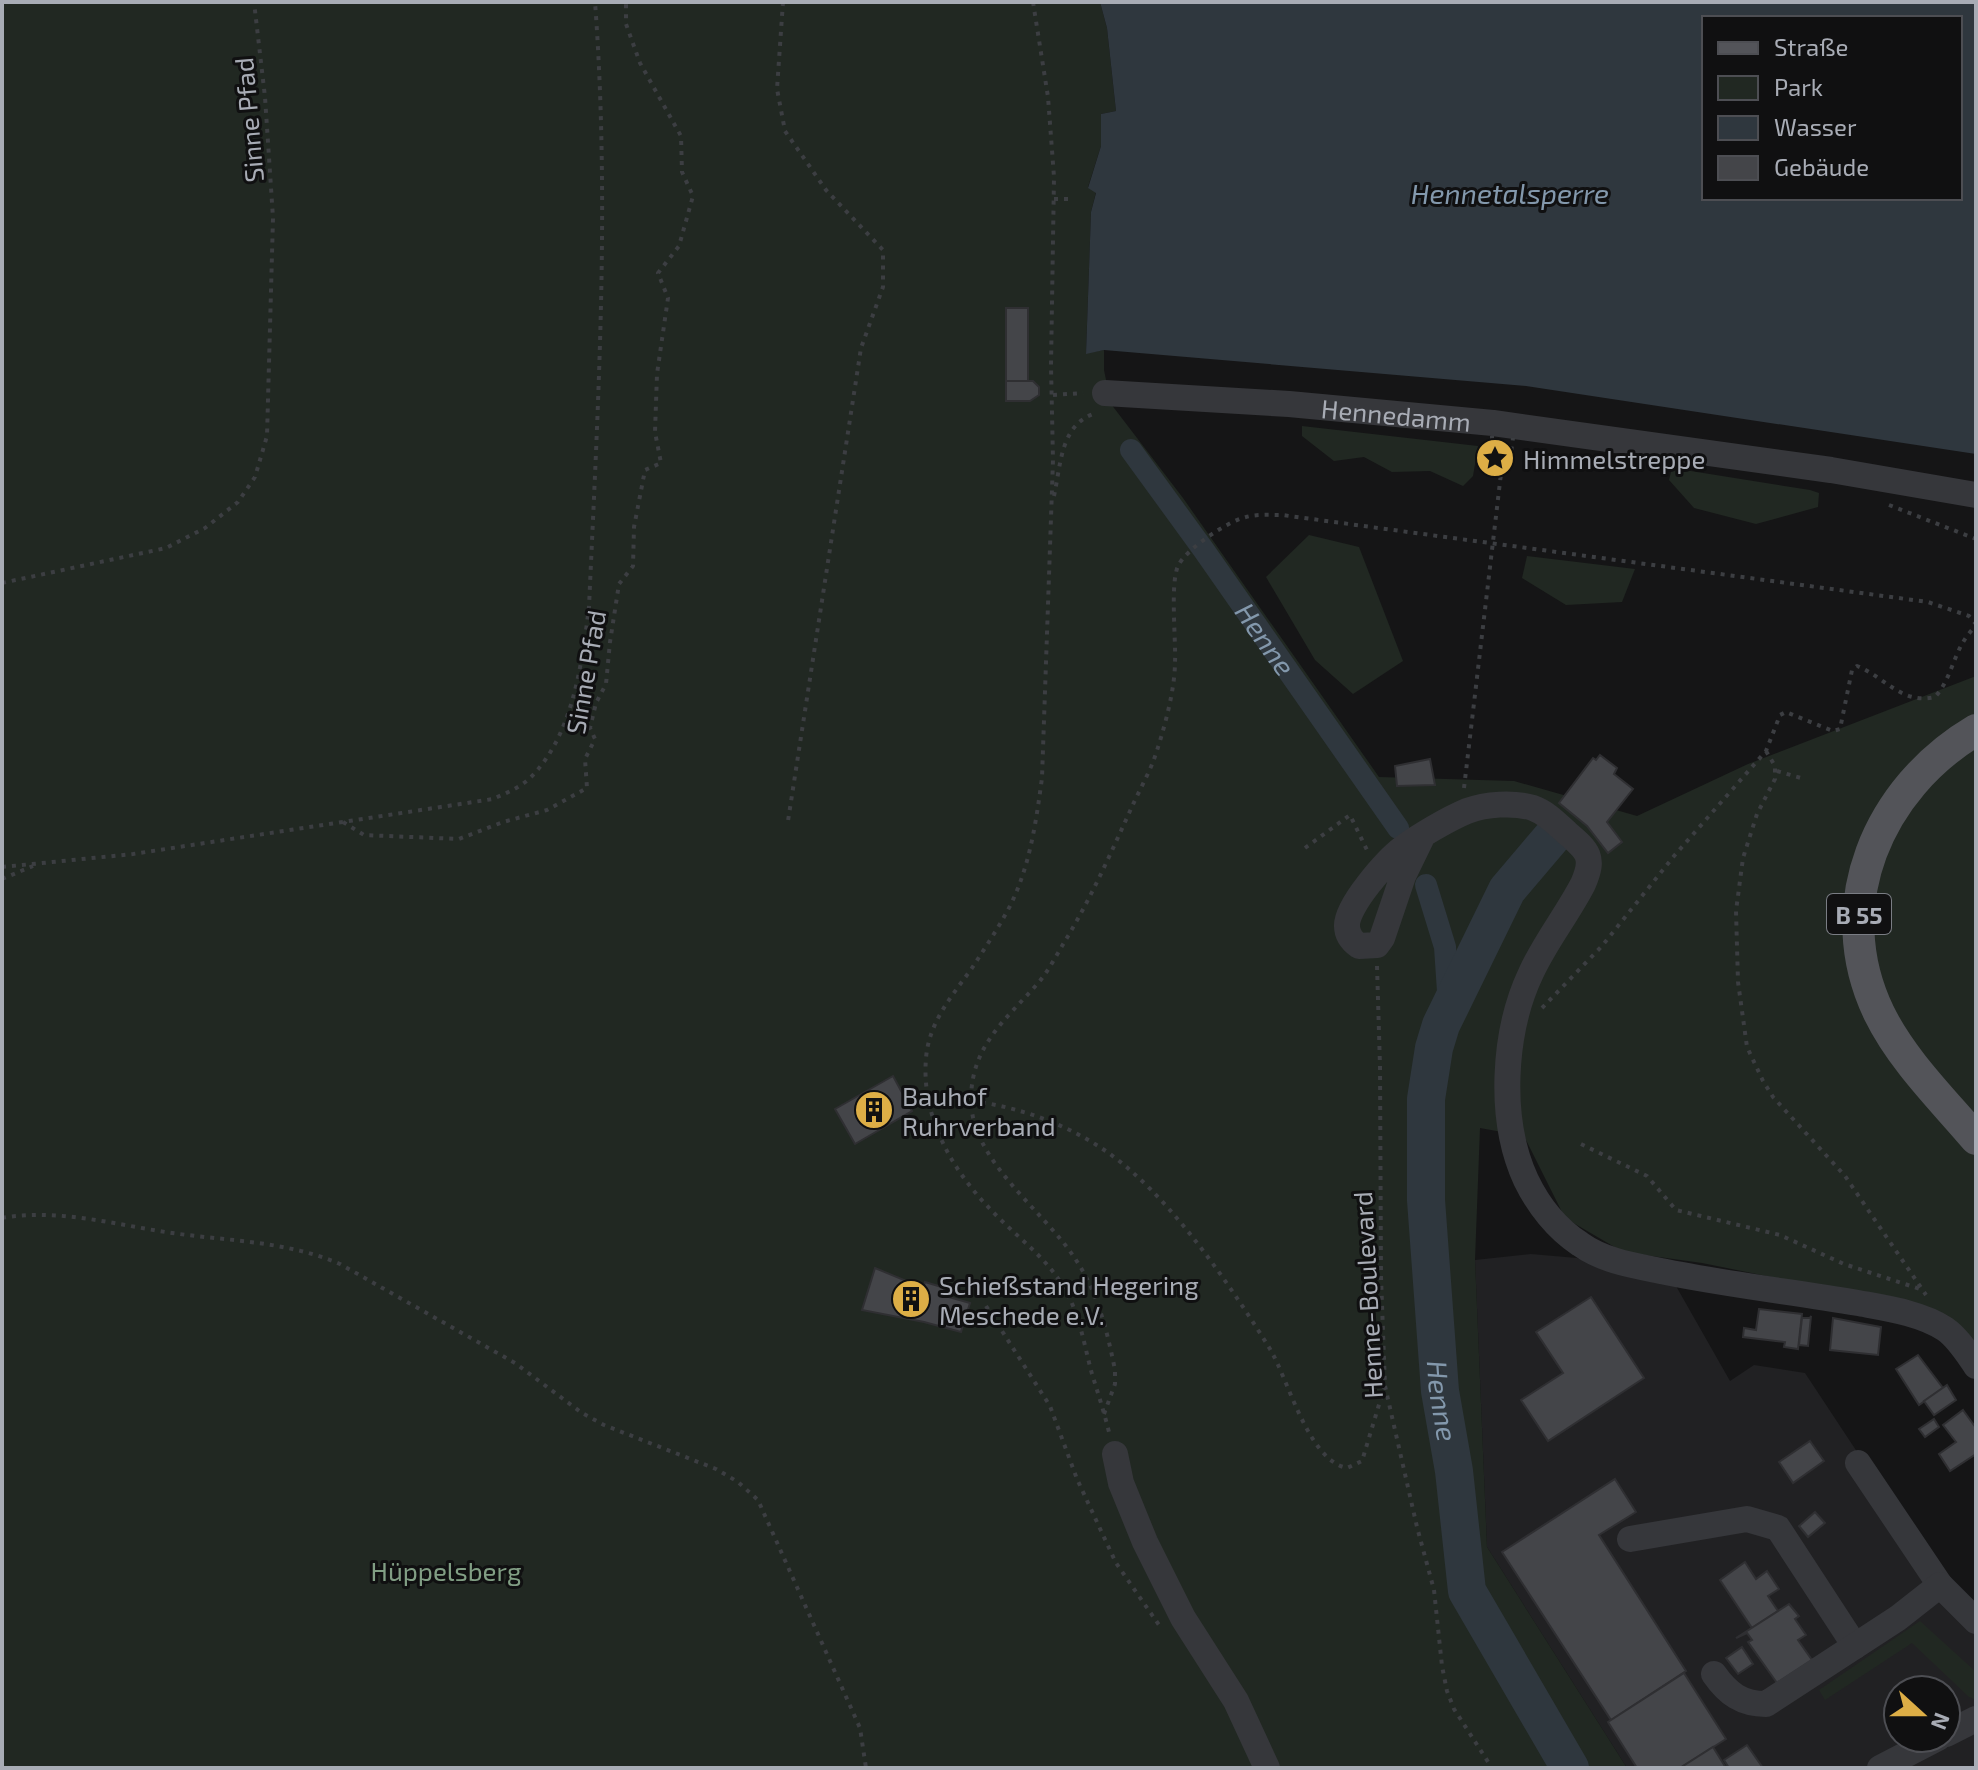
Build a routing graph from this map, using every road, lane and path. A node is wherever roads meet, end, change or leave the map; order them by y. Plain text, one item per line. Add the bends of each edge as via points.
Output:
1 (254, 2) edge
2 (595, 2) edge
3 (626, 2) edge
4 (783, 2) edge
5 (1033, 2) edge
6 (1054, 199) junction
7 (1073, 199) dead end
8 (1053, 395) junction
9 (1105, 402) junction
10 (1492, 436) dead end
11 (1513, 438) dead end
12 (1505, 441) dead end
13 (1976, 495) edge
14 (1888, 505) dead end
15 (1051, 506) junction
16 (1976, 539) edge
17 (1493, 543) junction
18 (2, 583) edge
19 (1976, 625) edge
20 (1976, 730) edge
21 (1766, 751) junction
22 (1776, 771) junction
23 (1801, 778) dead end
24 (1463, 796) dead end
25 (341, 820) junction
26 (788, 821) dead end
27 (1421, 839) junction
28 (1305, 848) dead end
29 (39, 864) junction
30 (1385, 865) junction
31 (2, 867) edge
32 (2, 879) edge
33 (1377, 945) junction
34 (1515, 1027) junction
35 (971, 1101) junction
36 (1976, 1139) edge
37 (1581, 1144) dead end
38 (2, 1218) edge
39 (1923, 1290) junction
40 (986, 1306) dead end
41 (1945, 1329) junction
42 (1976, 1366) edge
43 (1385, 1386) junction
44 (1104, 1414) junction
45 (1115, 1454) joint
46 (1858, 1463) dead end
47 (1630, 1539) dead end
48 (1940, 1585) junction
49 (1976, 1621) edge
50 (1159, 1625) dead end
51 (1855, 1646) junction
52 (1714, 1674) dead end
53 (1907, 1754) edge
54 (866, 1768) edge
55 (1267, 1768) edge
56 (1492, 1768) edge
57 (1880, 1768) edge

1 - 18 path, Sinne Pfad via 273,218 267,436 255,477 238,502 205,528 166,548
2 - 25 path via 604,204 599,382 589,607 571,700 547,756 517,788 493,799
3 - 25 path, Sinne Pfad via 626,24 640,63 681,136 682,172 693,196 679,246 658,273 668,298 657,374 655,432 661,463 645,470 633,566 619,584 606,684 596,703 590,728 595,739 585,759 587,788 547,810 459,839 364,835
4 - 26 path via 777,89 785,131 826,190 883,250 884,268 879,304 861,348
5 - 6 path via 1048,97
6 - 7 path
6 - 8 path
8 - 9 path
8 - 15 path
9 - 13 street, Hennedamm via 1289,404 1493,423
9 - 15 path via 1070,431
10 - 11 path, bridge via 1495,460 1510,460
12 - 17 path
14 - 16 path
15 - 44 path via 1042,778 1035,828 1010,906 937,1017 926,1057 926,1088 936,1129 953,1162 994,1213 1052,1268 1066,1291
17 - 19 path via 1928,602 1969,616
17 - 24 path
17 - 35 path via 1282,515 1244,517 1190,551 1174,579 1175,666 1152,762 1067,938 1041,979 979,1053
19 - 21 path via 1960,643 1935,697 1900,693 1857,666 1840,729 1833,731 1786,712
20 - 36 main road, B 55 via 1927,765 1890,812 1868,860 1859,920 1868,985 1886,1026
21 - 22 path
21 - 34 path via 1602,946 1530,1022
22 - 23 path
22 - 39 path via 1749,837 1738,892 1738,982 1747,1047 1773,1097 1845,1176
25 - 29 path
27 - 30 street
27 - 33 street
27 - 34 street via 1484,806 1518,805 1544,813 1590,859 1574,901 1530,974
28 - 30 path via 1350,815 1370,857 1376,852
29 - 31 path
29 - 32 path
30 - 33 street via 1347,920 1354,943
33 - 43 path, Henne-Boulevard
34 - 41 street via 1509,1130 1527,1182 1552,1219 1581,1245 1645,1268 1873,1306
35 - 43 path via 1030,1113 1104,1150 1132,1172 1192,1237 1234,1295 1281,1369 1315,1445 1329,1460 1347,1468 1362,1461
35 - 44 path via 977,1132 997,1167 1050,1226 1091,1284 1115,1370
37 - 39 path via 1647,1176 1676,1210 1780,1235 1844,1264
38 - 54 path via 51,1214 319,1255 515,1363 604,1425 738,1482 758,1500 807,1605 860,1728
39 - 41 path
40 - 50 path via 1050,1406 1116,1563
41 - 42 street
43 - 56 path, Henne-Boulevard via 1434,1590 1447,1691
44 - 45 path
45 - 55 street via 1145,1542 1183,1618 1236,1701
46 - 48 street
47 - 51 street via 1747,1519 1778,1528
48 - 49 street
48 - 51 street
51 - 52 street via 1766,1704 1741,1701
53 - 57 street

